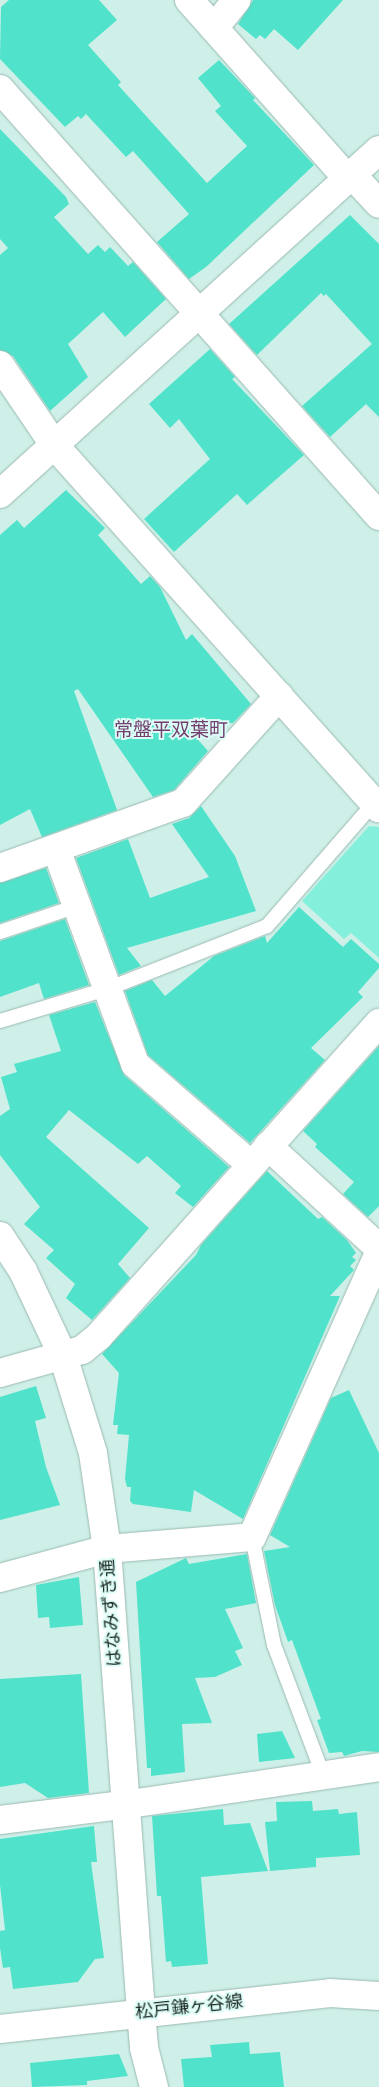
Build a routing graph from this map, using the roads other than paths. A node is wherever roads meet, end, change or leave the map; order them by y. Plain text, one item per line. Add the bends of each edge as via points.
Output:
1 (190, 0) edge
2 (237, 0) edge
3 (214, 28) junction
4 (0, 89) edge
5 (379, 150) edge
6 (351, 178) junction
7 (379, 204) edge
8 (199, 314) junction
9 (0, 365) edge
10 (54, 446) junction
11 (0, 494) edge
12 (379, 516) edge
13 (278, 696) junction
14 (377, 806) edge
15 (56, 849) junction
16 (0, 868) edge
17 (77, 906) junction
18 (0, 932) edge
19 (107, 989) junction
20 (0, 1021) edge
21 (379, 1023) edge
22 (259, 1156) junction
23 (0, 1236) edge
24 (379, 1248) edge
25 (379, 1253) edge
26 (63, 1356) junction
27 (0, 1373) edge
28 (252, 1537) junction
29 (107, 1550) junction
30 (0, 1578) edge
31 (379, 1767) edge
32 (323, 1775) junction
33 (123, 1805) junction
34 (0, 1820) edge
35 (379, 1996) edge
36 (141, 2012) junction
37 (0, 2029) edge
38 (154, 2087) edge

1 - 3 street
2 - 3 street
3 - 6 street
4 - 8 street
5 - 6 street
6 - 7 street
6 - 8 street
8 - 10 street
8 - 12 street
9 - 10 street
10 - 11 street
10 - 13 street
13 - 14 street
13 - 15 street via 183,802
14 - 19 lane via 267,926
15 - 16 street
15 - 17 street
17 - 18 lane
17 - 19 street
19 - 20 lane
19 - 22 street via 135,1064
21 - 22 street
22 - 24 street
22 - 26 street via 99,1336 82,1350
23 - 26 street, はなみずき通 via 22,1271
25 - 28 street
26 - 27 street
26 - 29 street, はなみずき通 via 93,1453
28 - 29 street
28 - 32 lane via 274,1645
29 - 30 street
29 - 33 street, はなみずき通
31 - 32 street
32 - 33 street
33 - 34 street
33 - 36 street, はなみずき通
35 - 36 street, 松戸鎌ヶ谷線 via 330,1993
36 - 37 street, 松戸鎌ヶ谷線
36 - 38 street, はなみずき通 via 144,2048

